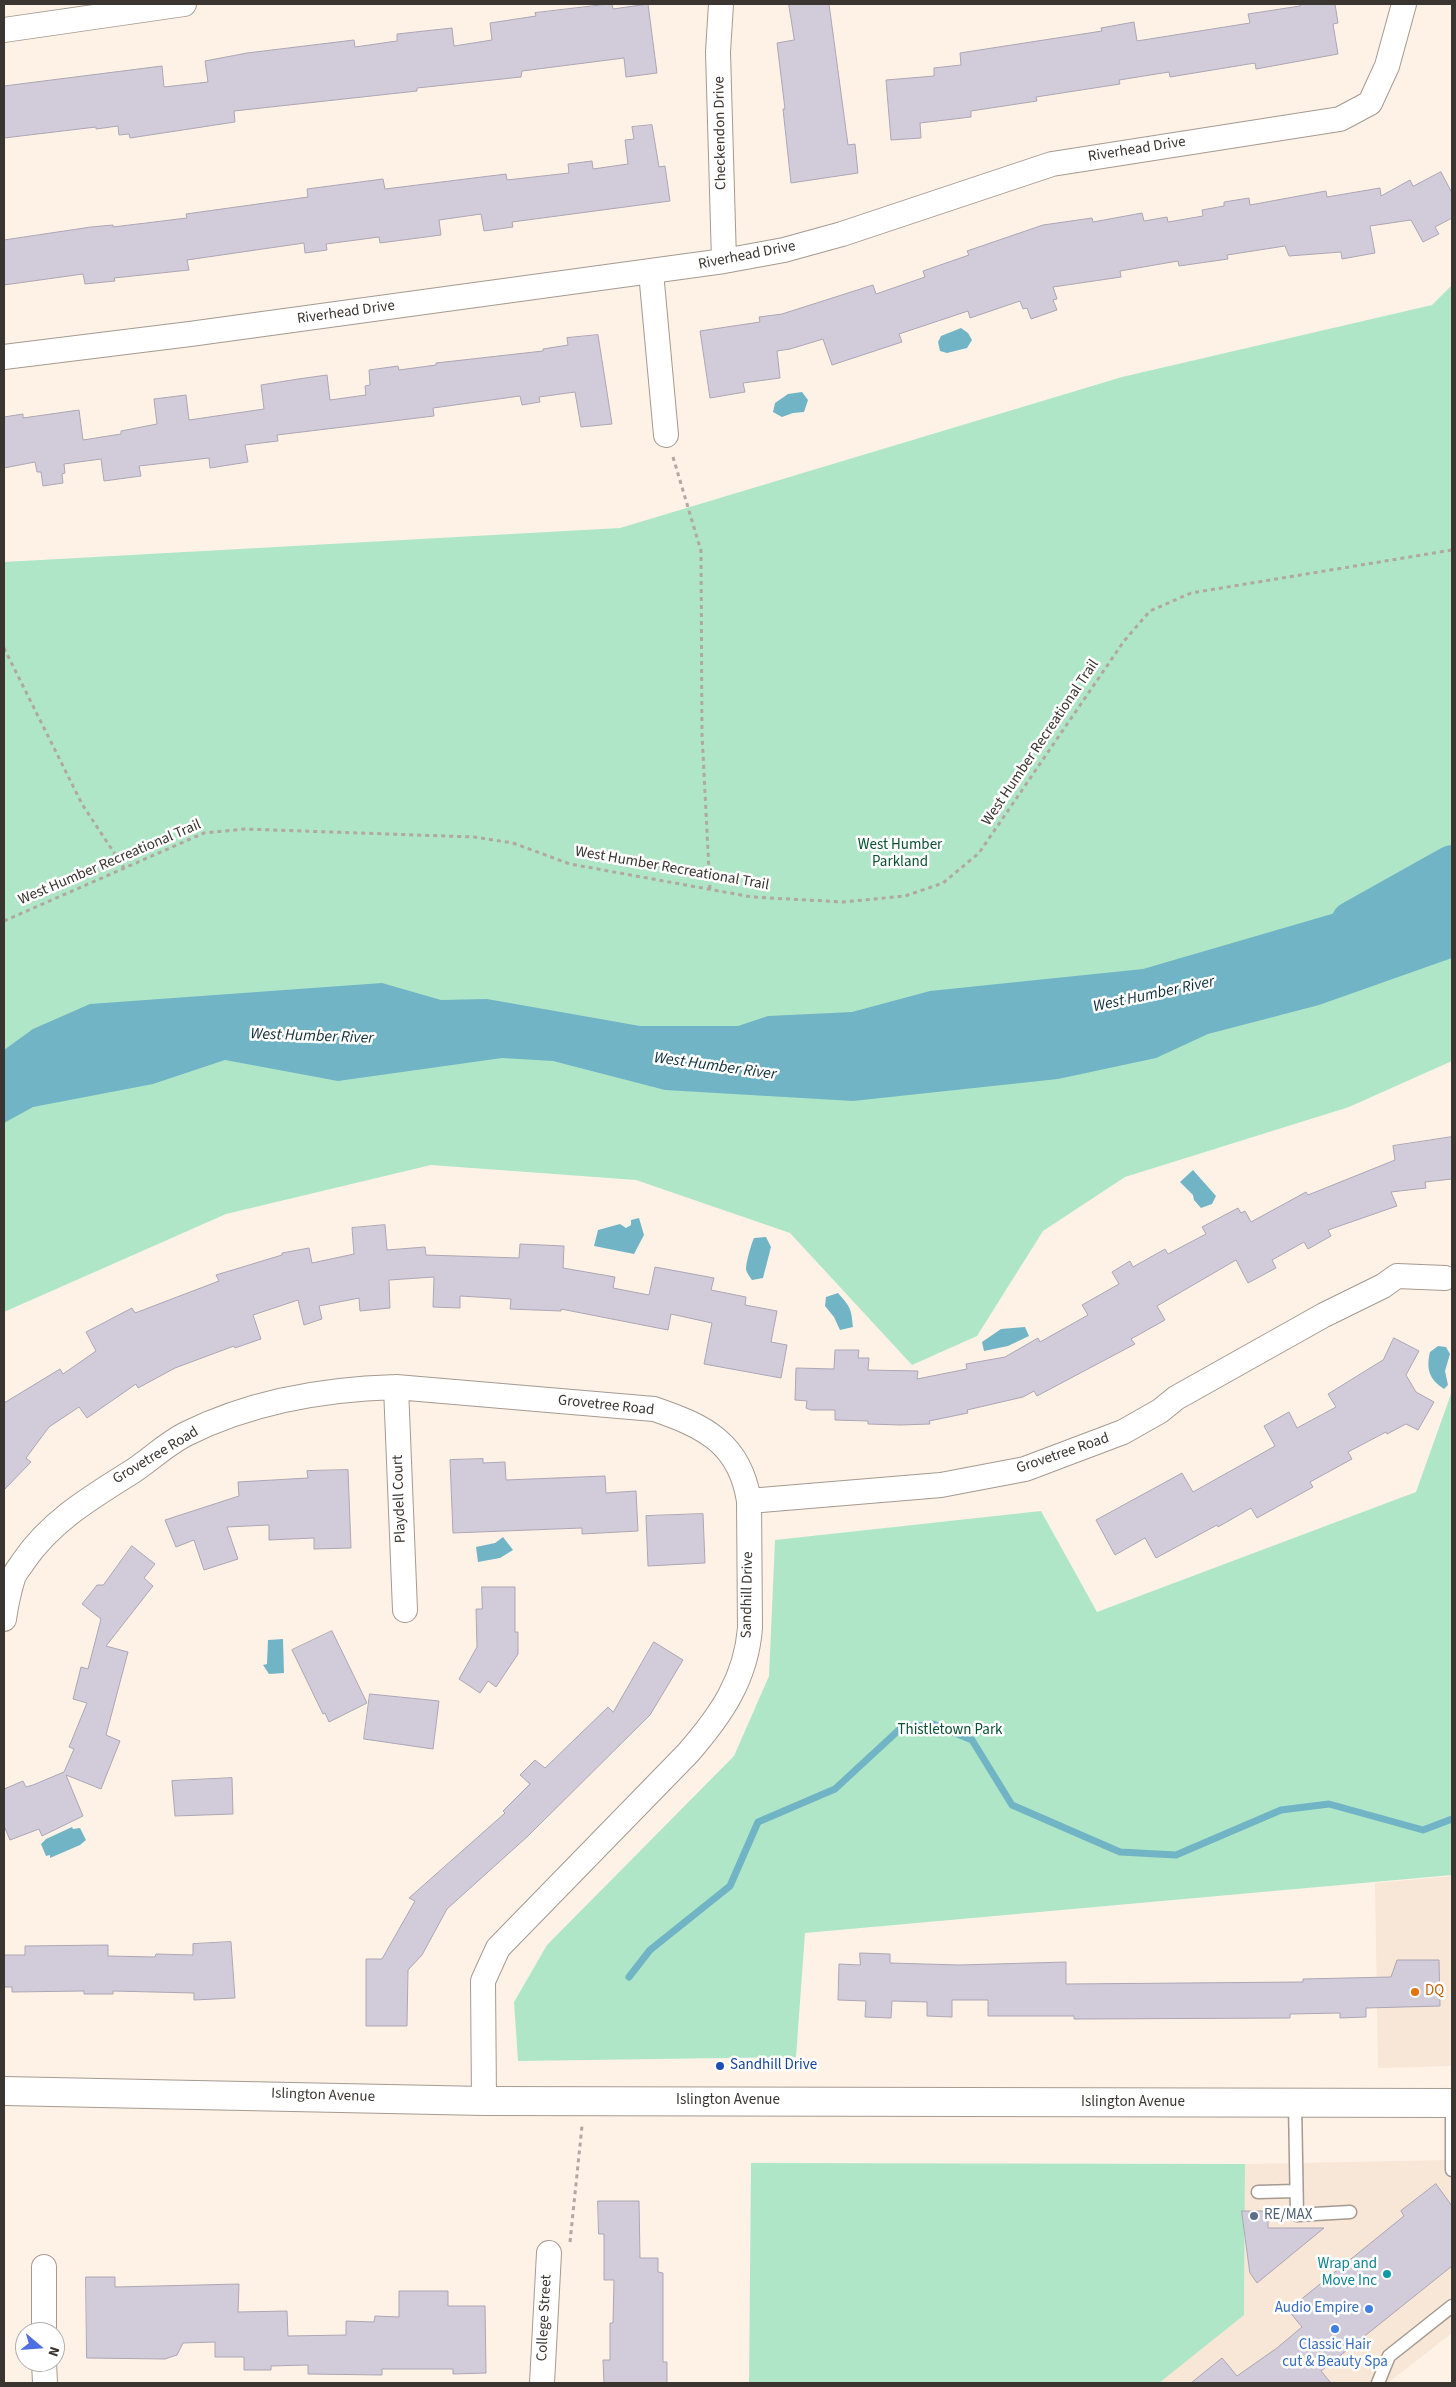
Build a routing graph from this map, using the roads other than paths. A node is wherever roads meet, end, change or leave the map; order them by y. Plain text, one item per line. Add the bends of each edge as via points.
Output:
1 (184, 4) edge
2 (721, 4) edge
3 (1404, 4) edge
4 (4, 30) edge
5 (724, 261) junction
6 (651, 272) junction
7 (4, 357) edge
8 (666, 435) road end
9 (1445, 1278) dead end
10 (396, 1387) junction
11 (749, 1501) junction
12 (405, 1610) dead end
13 (4, 1618) edge
14 (4, 2091) edge
15 (484, 2101) junction
16 (1295, 2103) junction
17 (1452, 2104) edge
18 (1452, 2170) edge
19 (1296, 2191) junction
20 (1258, 2192) dead end
21 (1350, 2212) dead end
22 (549, 2253) dead end
23 (44, 2267) dead end
24 (1452, 2306) edge
25 (44, 2322) edge
26 (542, 2383) edge
27 (1378, 2383) edge

1 - 4 street
2 - 5 street, Checkendon Drive via 718,52
3 - 5 street, Riverhead Drive via 1387,66 1370,103 1340,119 1052,164 842,234 784,250
5 - 6 street, Riverhead Drive
6 - 7 street, Riverhead Drive
6 - 8 street
9 - 11 street, Grovetree Road via 1397,1276 1176,1398 1123,1432 1025,1469 932,1486
10 - 11 street, Grovetree Road via 654,1409 709,1432 729,1449 746,1486
10 - 12 street, Playdell Court
10 - 13 street, Grovetree Road via 295,1397 186,1434 132,1472 99,1490 36,1543 14,1576
11 - 15 street, Sandhill Drive via 750,1628 739,1681 713,1724 688,1753 498,1948 483,1981
14 - 15 main road, Islington Avenue
15 - 16 main road, Islington Avenue
16 - 17 main road, Islington Avenue
16 - 19 lane
17 - 18 lane
19 - 20 lane
19 - 21 lane via 1297,2215
22 - 26 street, College Street
23 - 25 street
24 - 27 lane via 1389,2356

